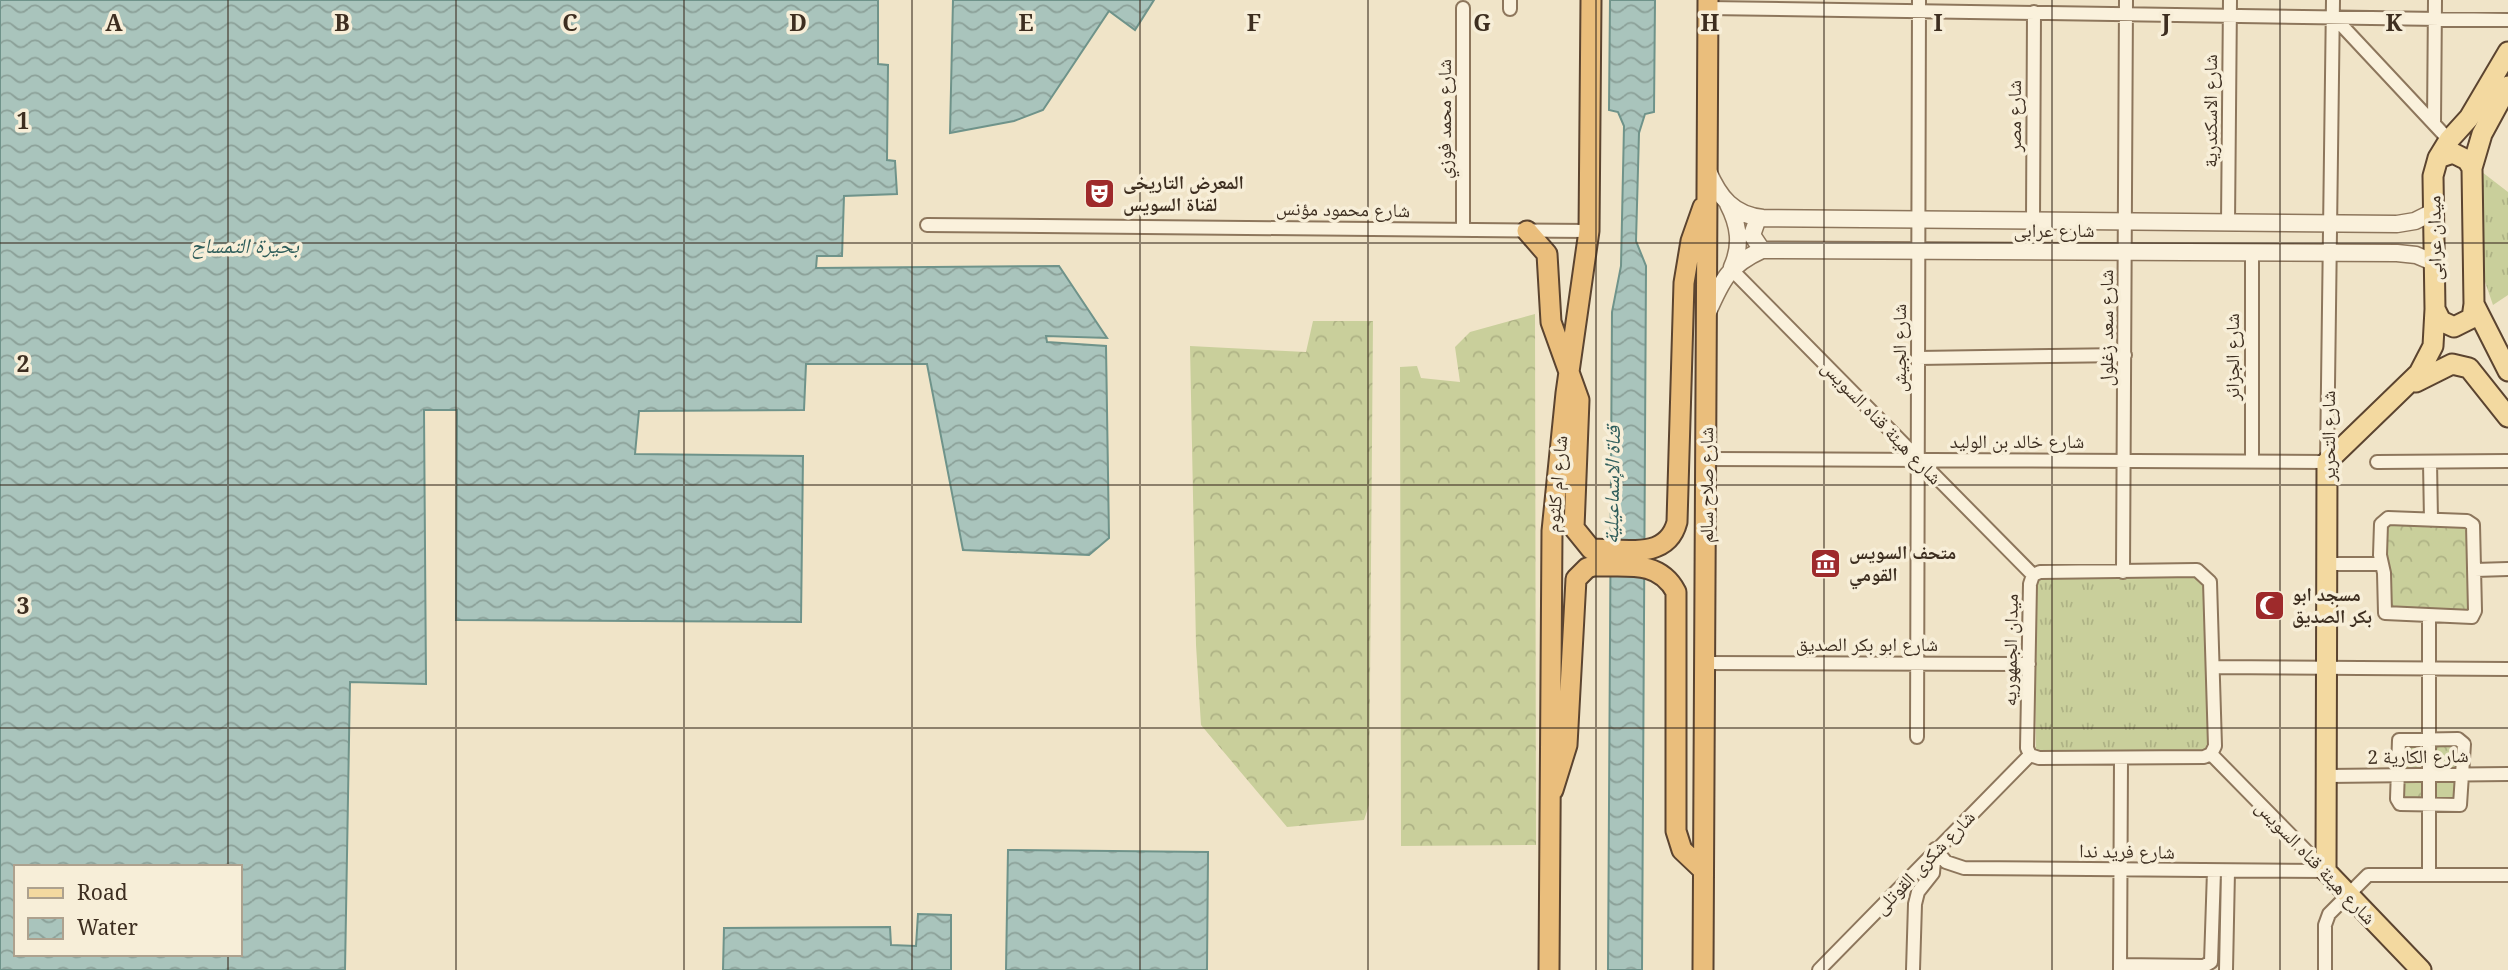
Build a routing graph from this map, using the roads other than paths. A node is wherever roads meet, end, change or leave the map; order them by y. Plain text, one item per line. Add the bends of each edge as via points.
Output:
1 (1591, 0) edge
2 (2230, 0) edge
3 (2333, 0) edge
4 (2435, 0) edge
5 (1708, 4) edge
6 (2019, 6) edge
7 (1919, 7) edge
8 (2126, 7) edge
9 (1463, 8) dead end
10 (2034, 12) junction
11 (2230, 14) junction
12 (2333, 16) junction
13 (2435, 20) junction
14 (2508, 20) edge
15 (2508, 52) edge
16 (2508, 86) edge
17 (2434, 123) junction
18 (2449, 140) junction
19 (2438, 158) junction
20 (2472, 168) junction
21 (1707, 171) junction
22 (1707, 195) junction
23 (1728, 204) junction
24 (2433, 212) junction
25 (1758, 218) junction
26 (1918, 220) junction
27 (2033, 221) junction
28 (2126, 222) junction
29 (2228, 223) junction
30 (2331, 223) junction
31 (927, 225) dead end
32 (1463, 230) junction
33 (1527, 231) junction
34 (1590, 231) junction
35 (1762, 250) junction
36 (1918, 251) junction
37 (2126, 252) junction
38 (2252, 252) junction
39 (2329, 253) junction
40 (2435, 264) junction
41 (1731, 269) junction
42 (2474, 304) junction
43 (2435, 309) junction
44 (1706, 317) junction
45 (2125, 355) junction
46 (1918, 358) junction
47 (1569, 370) junction
48 (2508, 371) edge
49 (2409, 385) junction
50 (2508, 417) edge
51 (1706, 458) junction
52 (1918, 459) junction
53 (2124, 460) junction
54 (2252, 461) junction
55 (2508, 461) edge
56 (2328, 462) junction
57 (2377, 462) dead end
58 (2430, 462) junction
59 (2431, 520) junction
60 (1592, 558) junction
61 (1653, 559) junction
62 (2328, 564) junction
63 (2382, 564) junction
64 (2508, 569) edge
65 (2475, 570) junction
66 (2123, 572) junction
67 (2034, 575) junction
68 (2429, 617) junction
69 (1704, 663) junction
70 (1917, 664) junction
71 (2029, 664) junction
72 (2214, 667) junction
73 (2327, 667) junction
74 (2429, 667) junction
75 (2508, 668) edge
76 (1917, 737) dead end
77 (2429, 739) junction
78 (2211, 754) junction
79 (2030, 755) junction
80 (2121, 758) junction
81 (2463, 774) junction
82 (2508, 774) edge
83 (2397, 775) junction
84 (2429, 775) junction
85 (2327, 776) junction
86 (1549, 797) junction
87 (2429, 805) junction
88 (1935, 849) junction
89 (1702, 869) junction
90 (2121, 871) junction
91 (2214, 871) junction
92 (2228, 871) junction
93 (2326, 871) junction
94 (2429, 874) junction
95 (2508, 875) edge
96 (2347, 893) junction
97 (2120, 968) edge
98 (1549, 970) edge
99 (1703, 970) edge
100 (1819, 970) edge
101 (1913, 970) edge
102 (2226, 970) edge
103 (2325, 970) edge
104 (2421, 970) edge

1 - 34 highway, شارع ام كلثوم
2 - 11 street, شارع الاسكندرية
3 - 12 street, شارع التحرير
4 - 13 street
5 - 7 street
5 - 21 highway, شارع صلاح سالم
6 - 7 street
6 - 10 street
7 - 26 street, شارع الجيش
8 - 10 street
8 - 11 street
8 - 28 street, شارع سعد زغلول
9 - 32 street, شارع محمد فوزي
10 - 27 street, شارع مصر
11 - 12 street
11 - 29 street, شارع الاسكندرية
12 - 13 street
12 - 17 street
12 - 30 street, شارع التحرير
13 - 14 street
13 - 17 street
15 - 18 main road via 2469,118
16 - 20 main road, ميدان عرابى via 2482,134
17 - 18 street
18 - 19 main road
19 - 20 main road via 2458,155
19 - 24 main road, ميدان عرابى via 2432,176
20 - 42 main road, ميدان عرابى
21 - 22 highway, شارع صلاح سالم
21 - 23 street
22 - 44 highway, شارع صلاح سالم
22 - 61 highway via 1691,241 1684,283 1677,522 1670,540
23 - 25 street, شارع عرابى
23 - 41 street via 1739,241
24 - 30 street, شارع عرابى via 2397,225
24 - 40 main road, ميدان عرابى
25 - 26 street, شارع عرابى
25 - 35 street via 1752,235
26 - 27 street, شارع عرابى
26 - 36 street, شارع الجيش
27 - 28 street, شارع عرابى
28 - 29 street, شارع عرابى
28 - 37 street, شارع سعد زغلول
29 - 30 street, شارع عرابى
30 - 39 street, شارع التحرير
31 - 32 street, شارع محمود مؤنس
32 - 33 street, شارع محمود مؤنس
33 - 34 street, شارع محمود مؤنس
33 - 47 highway via 1547,254 1551,322
34 - 47 highway, شارع ام كلثوم
35 - 36 street, شارع عرابى
35 - 41 street
36 - 37 street, شارع عرابى
36 - 46 street, شارع الجيش
37 - 38 street, شارع عرابى
37 - 45 street, شارع سعد زغلول
38 - 39 street, شارع عرابى
38 - 54 street, شارع الجزائر
39 - 40 street, شارع عرابى via 2406,253
39 - 56 street, شارع التحرير
40 - 43 main road, ميدان عرابى
41 - 44 street
41 - 52 street, شارع هيئة قناه السويس
42 - 43 main road, ميدان عرابى via 2472,318 2460,326 2447,325
42 - 48 main road
43 - 49 main road via 2433,346
44 - 51 highway, شارع صلاح سالم
45 - 46 street
45 - 53 street, شارع سعد زغلول
46 - 52 street, شارع الجيش
47 - 60 highway via 1578,390 1580,413 1574,528
47 - 86 highway, شارع ام كلثوم via 1552,531
49 - 50 main road via 2444,367 2461,365 2476,373
49 - 56 main road
51 - 52 street, شارع خالد بن الوليد
51 - 69 highway, شارع صلاح سالم
52 - 53 street, شارع خالد بن الوليد
52 - 67 street, شارع هيئة قناه السويس
52 - 70 street, شارع الجيش
53 - 54 street, شارع خالد بن الوليد
53 - 66 street, شارع سعد زغلول
54 - 56 street, شارع خالد بن الوليد
55 - 58 street
56 - 62 main road, شارع التحرير
57 - 58 street
58 - 59 street
59 - 63 street via 2384,519
59 - 65 street via 2471,523
60 - 61 highway
60 - 86 highway via 1573,588 1567,745
61 - 89 highway via 1676,592 1676,831 1682,850
62 - 63 street
62 - 73 main road, شارع التحرير
63 - 68 street via 2385,613
64 - 65 street
65 - 68 street via 2474,615
66 - 67 street, ميدان الجمهوريه
66 - 72 street, ميدان الجمهوريه via 2197,570 2205,574 2210,582
67 - 71 street, ميدان الجمهوريه
68 - 74 street
69 - 70 street, شارع ابو بكر الصديق
69 - 89 highway, شارع صلاح سالم
70 - 71 street, شارع ابو بكر الصديق
70 - 76 street, شارع الجيش
71 - 79 street, ميدان الجمهوريه
72 - 73 street
72 - 78 street, ميدان الجمهوريه via 2216,746
73 - 74 street
73 - 85 main road, شارع التحرير
74 - 75 street
74 - 77 street
77 - 81 street via 2463,741
77 - 83 street via 2399,740
77 - 84 street
78 - 80 street
78 - 93 street, شارع هيئة قناه السويس
79 - 80 street
79 - 88 street, شارع شكرى القوتلى
80 - 90 street
81 - 82 street, شارع الكارية 2
81 - 84 street, شارع الكارية 2
81 - 87 street via 2460,805
83 - 84 street, شارع الكارية 2
83 - 85 street, شارع الكارية 2
83 - 87 street via 2398,802
84 - 87 street
85 - 93 main road, شارع التحرير
86 - 98 highway, شارع ام كلثوم
87 - 94 street
88 - 90 street, شارع فريد ندا via 1956,867
88 - 100 street, شارع شكرى القوتلى
88 - 101 street via 1933,873 1915,904
89 - 99 highway, شارع صلاح سالم
90 - 91 street, شارع فريد ندا
90 - 97 street
91 - 92 street, شارع فريد ندا
91 - 97 street via 2211,962 2204,966
92 - 93 street, شارع فريد ندا
92 - 102 street
93 - 96 main road, شارع هيئة قناه السويس
94 - 95 street
94 - 96 street via 2373,873
96 - 103 street via 2326,919
96 - 104 main road, شارع هيئة قناه السويس

